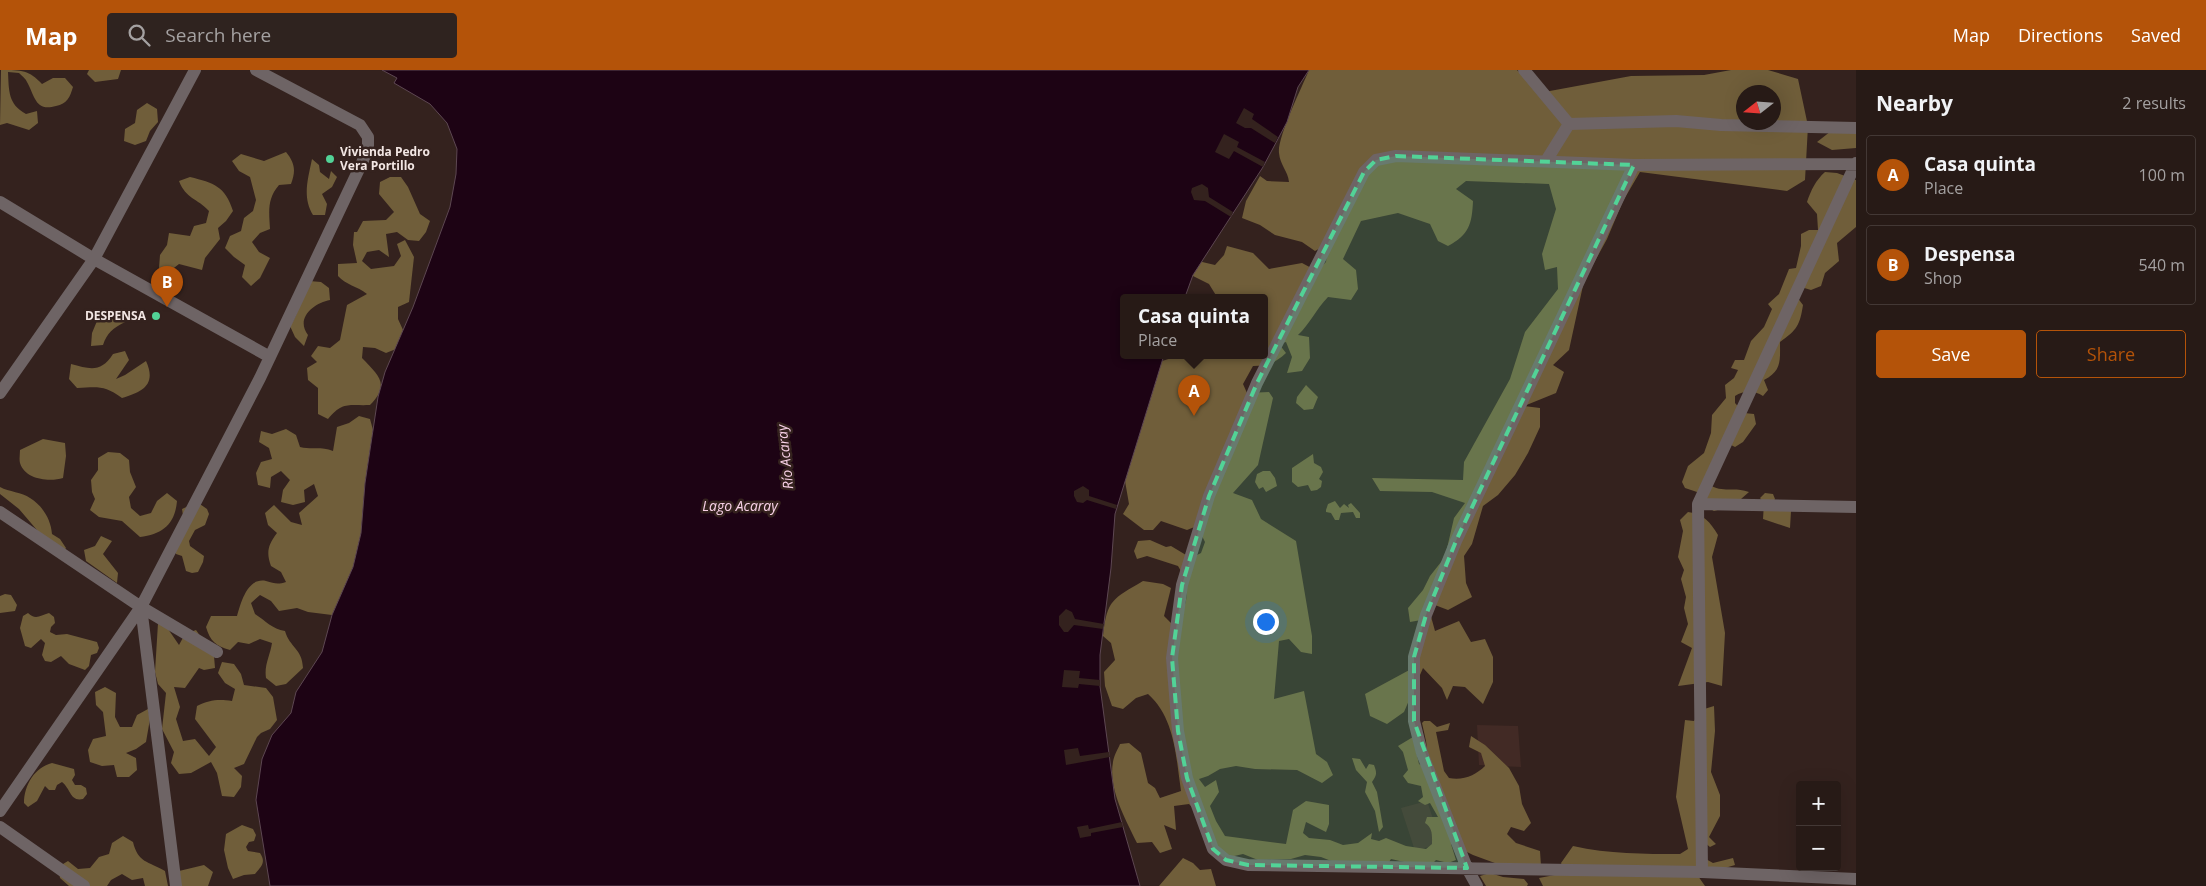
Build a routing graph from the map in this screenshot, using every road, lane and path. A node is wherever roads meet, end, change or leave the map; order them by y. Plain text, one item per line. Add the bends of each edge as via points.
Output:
1 (195, 70) edge
2 (256, 70) edge
3 (1524, 70) edge
4 (1569, 124) junction
5 (1856, 128) edge
6 (1546, 161) junction
7 (1856, 164) edge
8 (1634, 165) junction
9 (0, 202) edge
10 (94, 259) junction
11 (270, 357) junction
12 (0, 393) edge
13 (1698, 504) junction
14 (1856, 508) edge
15 (0, 512) edge
16 (141, 607) junction
17 (217, 652) dead end
18 (0, 811) edge
19 (0, 827) edge
20 (1467, 868) junction
21 (1702, 872) junction
22 (1856, 879) edge
23 (84, 886) edge
24 (176, 886) edge
25 (1477, 886) edge

1 - 10 street
2 - 11 street via 360,125 368,137 368,150
3 - 4 street
4 - 5 street via 1676,121
4 - 6 street
6 - 8 street
6 - 20 street via 1396,156 1376,160 1364,172 1257,383 1209,496 1182,585 1172,658 1178,731 1187,778 1213,849 1226,860 1248,865
7 - 8 street
7 - 13 street
8 - 20 street via 1456,540 1426,615 1414,657 1414,721 1422,753
9 - 10 street
10 - 11 street
10 - 12 street
11 - 16 street
13 - 14 street
13 - 21 street
15 - 16 street
16 - 17 street
16 - 18 street
16 - 24 street
19 - 23 street
20 - 21 street
20 - 25 street
21 - 22 street

